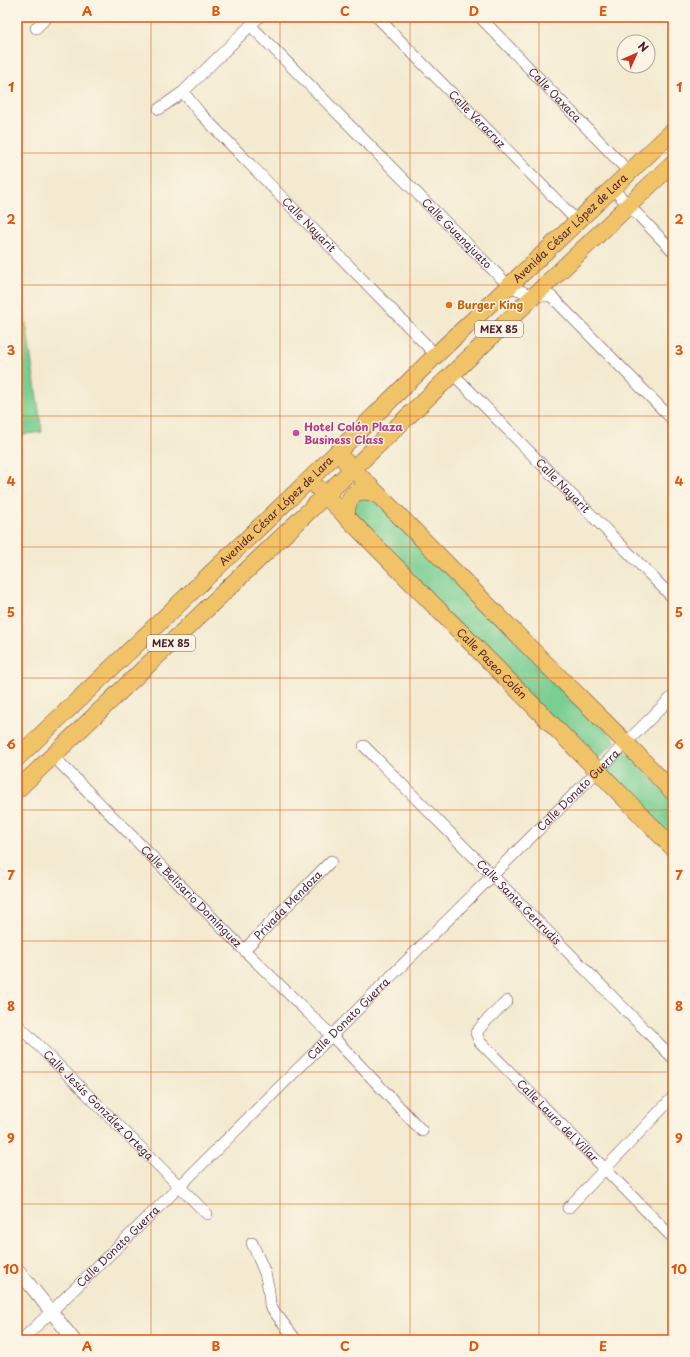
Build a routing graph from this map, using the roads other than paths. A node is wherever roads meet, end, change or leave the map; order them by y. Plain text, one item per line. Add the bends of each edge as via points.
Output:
1 (47, 17) edge
2 (259, 17) edge
3 (377, 17) edge
4 (480, 17) edge
5 (251, 26) junction
6 (36, 28) dead end
7 (183, 92) junction
8 (159, 109) dead end
9 (673, 131) edge
10 (673, 163) edge
11 (629, 172) junction
12 (612, 188) junction
13 (629, 206) junction
14 (578, 222) junction
15 (673, 251) edge
16 (509, 286) junction
17 (533, 296) junction
18 (436, 355) junction
19 (452, 374) junction
20 (673, 420) edge
21 (337, 453) junction
22 (353, 468) junction
23 (310, 479) junction
24 (379, 495) junction
25 (326, 496) junction
26 (346, 517) junction
27 (673, 598) edge
28 (673, 696) edge
29 (626, 743) junction
30 (364, 746) dead end
31 (53, 756) junction
32 (17, 758) edge
33 (598, 771) junction
34 (17, 790) edge
35 (673, 792) edge
36 (673, 848) edge
37 (331, 861) dead end
38 (493, 875) junction
39 (244, 950) junction
40 (507, 1001) dead end
41 (17, 1024) edge
42 (332, 1036) junction
43 (673, 1058) edge
44 (673, 1097) edge
45 (422, 1131) dead end
46 (604, 1170) junction
47 (179, 1187) junction
48 (568, 1208) dead end
49 (207, 1214) dead end
50 (673, 1238) edge
51 (252, 1243) dead end
52 (17, 1269) edge
53 (51, 1311) junction
54 (22, 1340) edge
55 (74, 1340) edge
56 (296, 1340) edge

1 - 6 street
2 - 5 street
3 - 14 street, Calle Veracruz
4 - 11 street, Calle Oaxaca
5 - 7 street
5 - 16 street, Calle Guanajuato
7 - 8 street
7 - 18 street, Calle Nayarit via 200,113
9 - 11 main road, Avenida César López de Lara / MEX 85
10 - 13 main road, Avenida César López de Lara / MEX 85
11 - 12 main road, Avenida César López de Lara / MEX 85
12 - 13 street
12 - 14 main road, Avenida César López de Lara / MEX 85
13 - 15 street
13 - 17 main road, Avenida César López de Lara / MEX 85
14 - 16 main road, Avenida César López de Lara / MEX 85
16 - 17 street, Calle Guanajuato
16 - 18 main road, Avenida César López de Lara / MEX 85
17 - 19 main road, Avenida César López de Lara / MEX 85
17 - 20 street, Calle Guanajuato via 550,296
18 - 21 main road, Avenida César López de Lara / MEX 85
19 - 22 main road, Avenida César López de Lara / MEX 85
19 - 27 street, Calle Nayarit
21 - 22 main road
21 - 23 main road, Avenida César López de Lara / MEX 85
22 - 24 main road
22 - 25 main road, Avenida César López de Lara / MEX 85
23 - 25 main road, Calle Paseo Colón
23 - 32 main road, Avenida César López de Lara / MEX 85
24 - 26 main road via 365,491 356,493 347,504
24 - 29 main road
25 - 26 main road, Calle Paseo Colón
25 - 31 main road, Avenida César López de Lara / MEX 85
26 - 33 main road, Calle Paseo Colón
28 - 29 street, Calle Donato Guerra
29 - 33 street, Calle Donato Guerra
29 - 35 main road
30 - 38 street, Calle Santa Gertrudis
31 - 34 main road, Avenida César López de Lara / MEX 85
31 - 39 street, Calle Belisario Domínguez
33 - 36 main road, Calle Paseo Colón
33 - 38 street, Calle Donato Guerra
37 - 39 street, Privada Mendoza
38 - 42 street, Calle Donato Guerra
38 - 43 street, Calle Santa Gertrudis
39 - 42 street, Calle Belisario Domínguez
40 - 46 street, Calle Lauro del Villar via 476,1033 480,1042
41 - 47 street, Calle Jesús González Ortega
42 - 45 street, Calle Belisario Domínguez
42 - 47 street, Calle Donato Guerra
44 - 46 street
46 - 48 street
46 - 50 street, Calle Lauro del Villar
47 - 49 street, Calle Jesús González Ortega
47 - 53 street, Calle Donato Guerra
51 - 56 street via 265,1273 270,1306
52 - 53 street
53 - 54 street, Calle Donato Guerra
53 - 55 street

